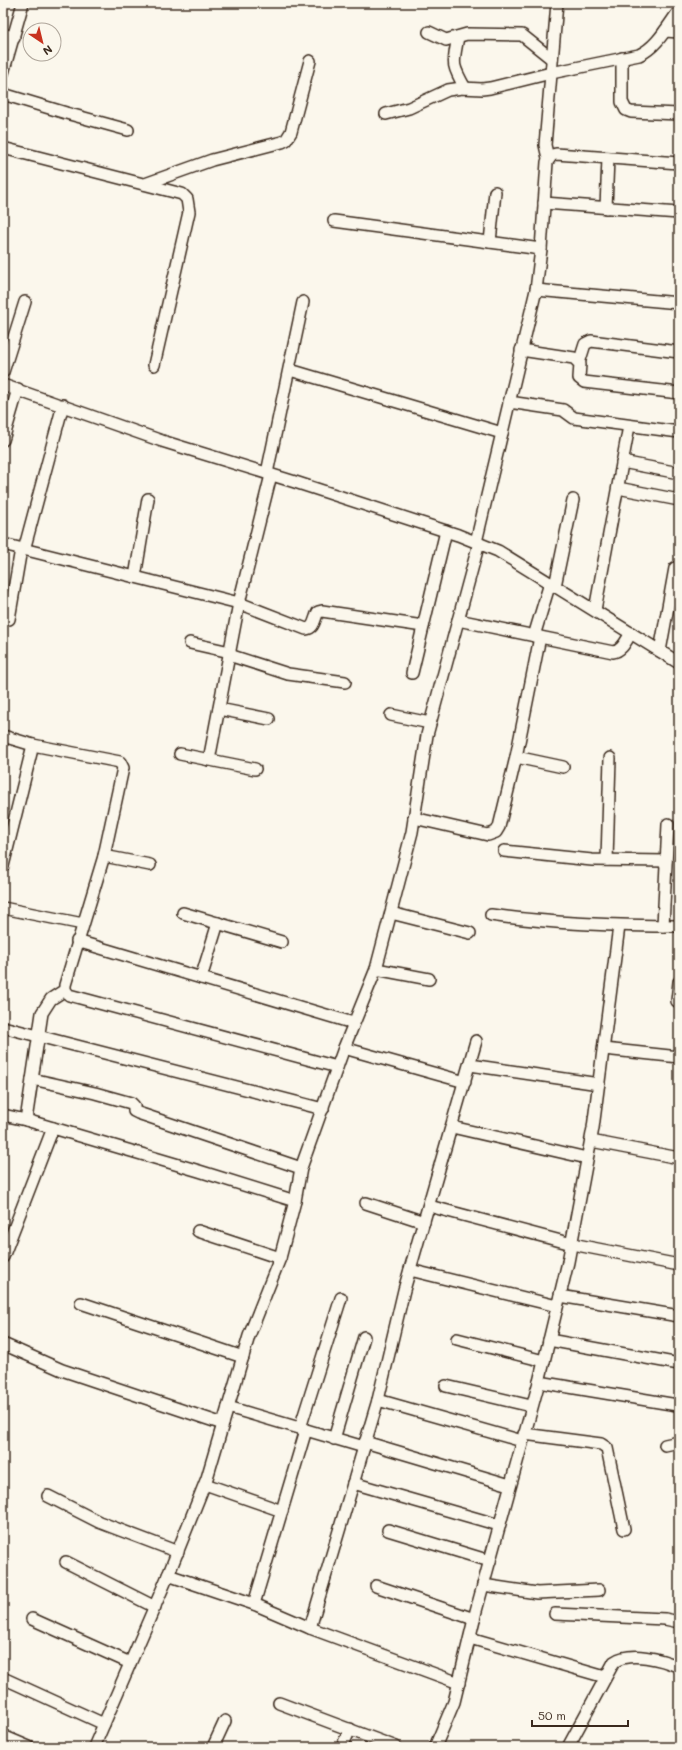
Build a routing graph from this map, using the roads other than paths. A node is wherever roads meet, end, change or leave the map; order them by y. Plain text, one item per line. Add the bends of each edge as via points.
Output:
1 (23, 3) edge
2 (557, 3) edge
3 (679, 11) edge
4 (665, 31) junction
5 (429, 32) dead end
6 (679, 32) edge
7 (3, 34) edge
8 (458, 37) junction
9 (14, 38) junction
10 (622, 58) junction
11 (552, 59) junction
12 (310, 61) dead end
13 (3, 73) edge
14 (551, 73) junction
15 (465, 88) junction
16 (3, 94) edge
17 (386, 114) dead end
18 (679, 114) edge
19 (128, 130) dead end
20 (3, 148) edge
21 (548, 158) junction
22 (608, 158) junction
23 (679, 163) edge
24 (145, 184) junction
25 (495, 192) dead end
26 (544, 204) junction
27 (606, 208) junction
28 (679, 213) edge
29 (334, 221) dead end
30 (490, 242) junction
31 (541, 249) junction
32 (536, 290) junction
33 (25, 302) dead end
34 (303, 302) dead end
35 (679, 303) edge
36 (521, 350) junction
37 (679, 352) edge
38 (579, 363) junction
39 (154, 365) dead end
40 (290, 370) junction
41 (3, 372) edge
42 (3, 384) edge
43 (18, 390) junction
44 (679, 393) edge
45 (509, 402) junction
46 (63, 405) junction
47 (629, 426) junction
48 (679, 432) edge
49 (502, 433) junction
50 (3, 440) edge
51 (622, 462) junction
52 (679, 473) edge
53 (269, 474) junction
54 (618, 488) junction
55 (148, 499) dead end
56 (573, 500) dead end
57 (679, 500) edge
58 (446, 531) junction
59 (478, 542) junction
60 (3, 544) edge
61 (23, 549) junction
62 (675, 568) dead end
63 (135, 577) junction
64 (553, 584) junction
65 (239, 603) junction
66 (595, 610) junction
67 (9, 619) dead end
68 (458, 620) junction
69 (423, 626) junction
70 (631, 633) junction
71 (537, 637) junction
72 (190, 643) dead end
73 (660, 651) junction
74 (229, 654) junction
75 (679, 663) edge
76 (412, 673) dead end
77 (345, 682) dead end
78 (218, 709) junction
79 (391, 714) dead end
80 (269, 719) dead end
81 (430, 723) junction
82 (3, 736) edge
83 (33, 745) junction
84 (180, 754) dead end
85 (516, 757) junction
86 (610, 758) dead end
87 (209, 760) junction
88 (562, 767) dead end
89 (255, 770) dead end
90 (414, 818) junction
91 (668, 824) dead end
92 (504, 851) dead end
93 (104, 856) junction
94 (607, 860) junction
95 (666, 861) junction
96 (150, 865) dead end
97 (3, 866) edge
98 (3, 908) edge
99 (183, 913) dead end
100 (391, 913) junction
101 (491, 915) dead end
102 (218, 923) junction
103 (83, 924) junction
104 (619, 926) junction
105 (663, 926) junction
106 (679, 926) edge
107 (470, 933) dead end
108 (77, 941) junction
109 (282, 942) dead end
110 (376, 969) junction
111 (201, 978) junction
112 (429, 980) dead end
113 (679, 982) edge
114 (65, 990) junction
115 (676, 1001) dead end
116 (353, 1023) junction
117 (3, 1027) edge
118 (38, 1035) junction
119 (476, 1041) dead end
120 (344, 1048) junction
121 (604, 1049) junction
122 (679, 1057) edge
123 (470, 1065) junction
124 (337, 1067) junction
125 (32, 1079) junction
126 (465, 1082) junction
127 (599, 1084) junction
128 (323, 1110) junction
129 (3, 1115) edge
130 (26, 1120) junction
131 (452, 1127) junction
132 (53, 1128) junction
133 (590, 1141) junction
134 (587, 1158) junction
135 (679, 1158) edge
136 (302, 1168) junction
137 (295, 1201) junction
138 (366, 1203) dead end
139 (429, 1206) junction
140 (424, 1222) junction
141 (198, 1231) dead end
142 (572, 1244) junction
143 (3, 1257) edge
144 (280, 1258) junction
145 (679, 1265) edge
146 (410, 1270) junction
147 (341, 1298) dead end
148 (558, 1301) junction
149 (81, 1303) dead end
150 (679, 1316) edge
151 (364, 1337) dead end
152 (457, 1340) dead end
153 (549, 1340) junction
154 (3, 1344) edge
155 (242, 1357) junction
156 (544, 1361) junction
157 (679, 1364) edge
158 (538, 1382) junction
159 (446, 1386) dead end
160 (378, 1400) junction
161 (531, 1406) junction
162 (677, 1406) dead end
163 (228, 1407) junction
164 (223, 1424) junction
165 (303, 1429) junction
166 (523, 1437) junction
167 (334, 1438) junction
168 (679, 1442) edge
169 (364, 1445) junction
170 (665, 1445) dead end
171 (353, 1482) junction
172 (205, 1484) junction
173 (510, 1485) junction
174 (48, 1496) dead end
175 (282, 1510) junction
176 (499, 1525) junction
177 (624, 1529) dead end
178 (388, 1530) dead end
179 (178, 1552) junction
180 (490, 1561) junction
181 (66, 1562) dead end
182 (168, 1575) junction
183 (483, 1585) junction
184 (376, 1586) dead end
185 (599, 1590) dead end
186 (254, 1604) junction
187 (155, 1607) junction
188 (555, 1614) dead end
189 (32, 1619) dead end
190 (474, 1619) junction
191 (679, 1622) edge
192 (310, 1628) junction
193 (470, 1638) junction
194 (130, 1663) junction
195 (679, 1667) edge
196 (605, 1677) junction
197 (3, 1678) edge
198 (459, 1683) junction
199 (279, 1703) dead end
200 (225, 1721) dead end
201 (104, 1724) junction
202 (350, 1729) junction
203 (3, 1736) edge
204 (30, 1747) edge
205 (94, 1747) edge
206 (213, 1747) edge
207 (342, 1747) edge
208 (396, 1747) edge
209 (436, 1747) edge
210 (568, 1747) edge

1 - 9 street
2 - 11 street
3 - 4 street
4 - 6 street
4 - 10 street via 646,52
5 - 8 street via 446,40
7 - 9 street
8 - 11 street via 467,34 522,35
8 - 15 street via 453,62
9 - 13 street
10 - 14 street
10 - 18 street via 622,102 626,110
11 - 14 street
12 - 24 street via 291,132 286,140 212,160
14 - 15 street via 490,88
14 - 21 street via 544,145
15 - 17 street via 448,90 409,108
16 - 19 street
20 - 24 street
21 - 22 street via 556,154
21 - 26 street
22 - 23 street
22 - 27 street
24 - 39 street via 182,194 189,204
25 - 30 street
26 - 27 street
26 - 31 street
27 - 28 street
29 - 30 street
30 - 31 street
31 - 32 street
32 - 35 street
32 - 36 street
33 - 41 street
34 - 40 street
36 - 38 street via 574,358
36 - 45 street
37 - 38 street via 591,341 585,344
38 - 44 street via 579,378 584,382
40 - 49 street
40 - 53 street
42 - 43 street
43 - 46 street
43 - 50 street
45 - 47 street via 563,410 574,418
45 - 49 street
46 - 53 street via 162,441
46 - 61 street
47 - 48 street
47 - 51 street
49 - 59 street
51 - 52 street
51 - 54 street
53 - 58 street
53 - 65 street
54 - 57 street
54 - 66 street
55 - 63 street
56 - 64 street
58 - 59 street
58 - 69 street
59 - 64 street via 498,550
59 - 68 street
60 - 61 street
61 - 63 street
61 - 67 street
62 - 73 street
63 - 65 street
64 - 66 street
64 - 71 street
65 - 69 street via 306,629 314,625 318,612
65 - 74 street
66 - 70 street
68 - 71 street
68 - 81 street
69 - 76 street
70 - 71 street via 617,652
70 - 73 street
71 - 85 street
72 - 74 street
73 - 75 street
74 - 77 street via 288,674
74 - 78 street
78 - 80 street
78 - 87 street
79 - 81 street
81 - 90 street
82 - 83 street
83 - 93 street via 120,762 122,765
83 - 97 street
84 - 87 street
85 - 88 street
85 - 90 street via 499,827 493,834
86 - 94 street
87 - 89 street
90 - 100 street
91 - 95 street
92 - 94 street
93 - 96 street
93 - 103 street
94 - 95 street
95 - 105 street
98 - 103 street
99 - 102 street
100 - 107 street
100 - 110 street
101 - 104 street via 524,920
102 - 109 street
102 - 111 street
103 - 108 street
104 - 105 street
104 - 121 street
105 - 106 street
108 - 111 street
108 - 114 street
110 - 112 street
110 - 116 street
111 - 116 street
113 - 115 street
114 - 118 street via 46,1005
114 - 124 street via 74,997
116 - 120 street
117 - 118 street
118 - 125 street
118 - 128 street
119 - 123 street
120 - 124 street
120 - 126 street
121 - 122 street
121 - 127 street
123 - 126 street
123 - 127 street
124 - 128 street
125 - 130 street
125 - 136 street via 131,1104 138,1114
126 - 131 street
127 - 133 street
128 - 136 street
129 - 130 street
130 - 132 street
131 - 134 street
131 - 139 street
132 - 137 street
132 - 143 street
133 - 134 street
133 - 135 street
134 - 142 street
136 - 137 street
137 - 144 street
138 - 140 street
139 - 140 street
139 - 142 street
140 - 146 street
141 - 144 street
142 - 145 street
142 - 148 street
144 - 155 street
146 - 148 street
146 - 160 street
147 - 165 street
148 - 150 street
148 - 153 street
149 - 155 street
151 - 167 street
152 - 156 street
153 - 156 street
153 - 157 street
154 - 164 street via 62,1370
155 - 163 street
156 - 158 street
158 - 161 street
158 - 162 street
159 - 161 street
160 - 166 street
160 - 169 street
161 - 166 street
163 - 164 street
163 - 165 street
164 - 172 street
165 - 167 street
165 - 175 street
166 - 173 street
166 - 177 street via 604,1446 608,1452
167 - 169 street
168 - 170 street
169 - 171 street
169 - 173 street
171 - 176 street
171 - 192 street
172 - 175 street
172 - 179 street
173 - 176 street
174 - 179 street via 99,1522
175 - 186 street
176 - 180 street
178 - 180 street
179 - 182 street
180 - 183 street
181 - 187 street
182 - 186 street
182 - 187 street
183 - 185 street via 537,1593
183 - 190 street
184 - 190 street
186 - 192 street
187 - 194 street
188 - 191 street via 666,1619
189 - 194 street
190 - 193 street
192 - 198 street
193 - 196 street
193 - 198 street
194 - 201 street
195 - 196 street via 661,1659 619,1658
196 - 210 street
197 - 201 street
198 - 209 street
199 - 202 street
200 - 206 street
201 - 205 street
202 - 207 street
202 - 208 street
203 - 204 street

